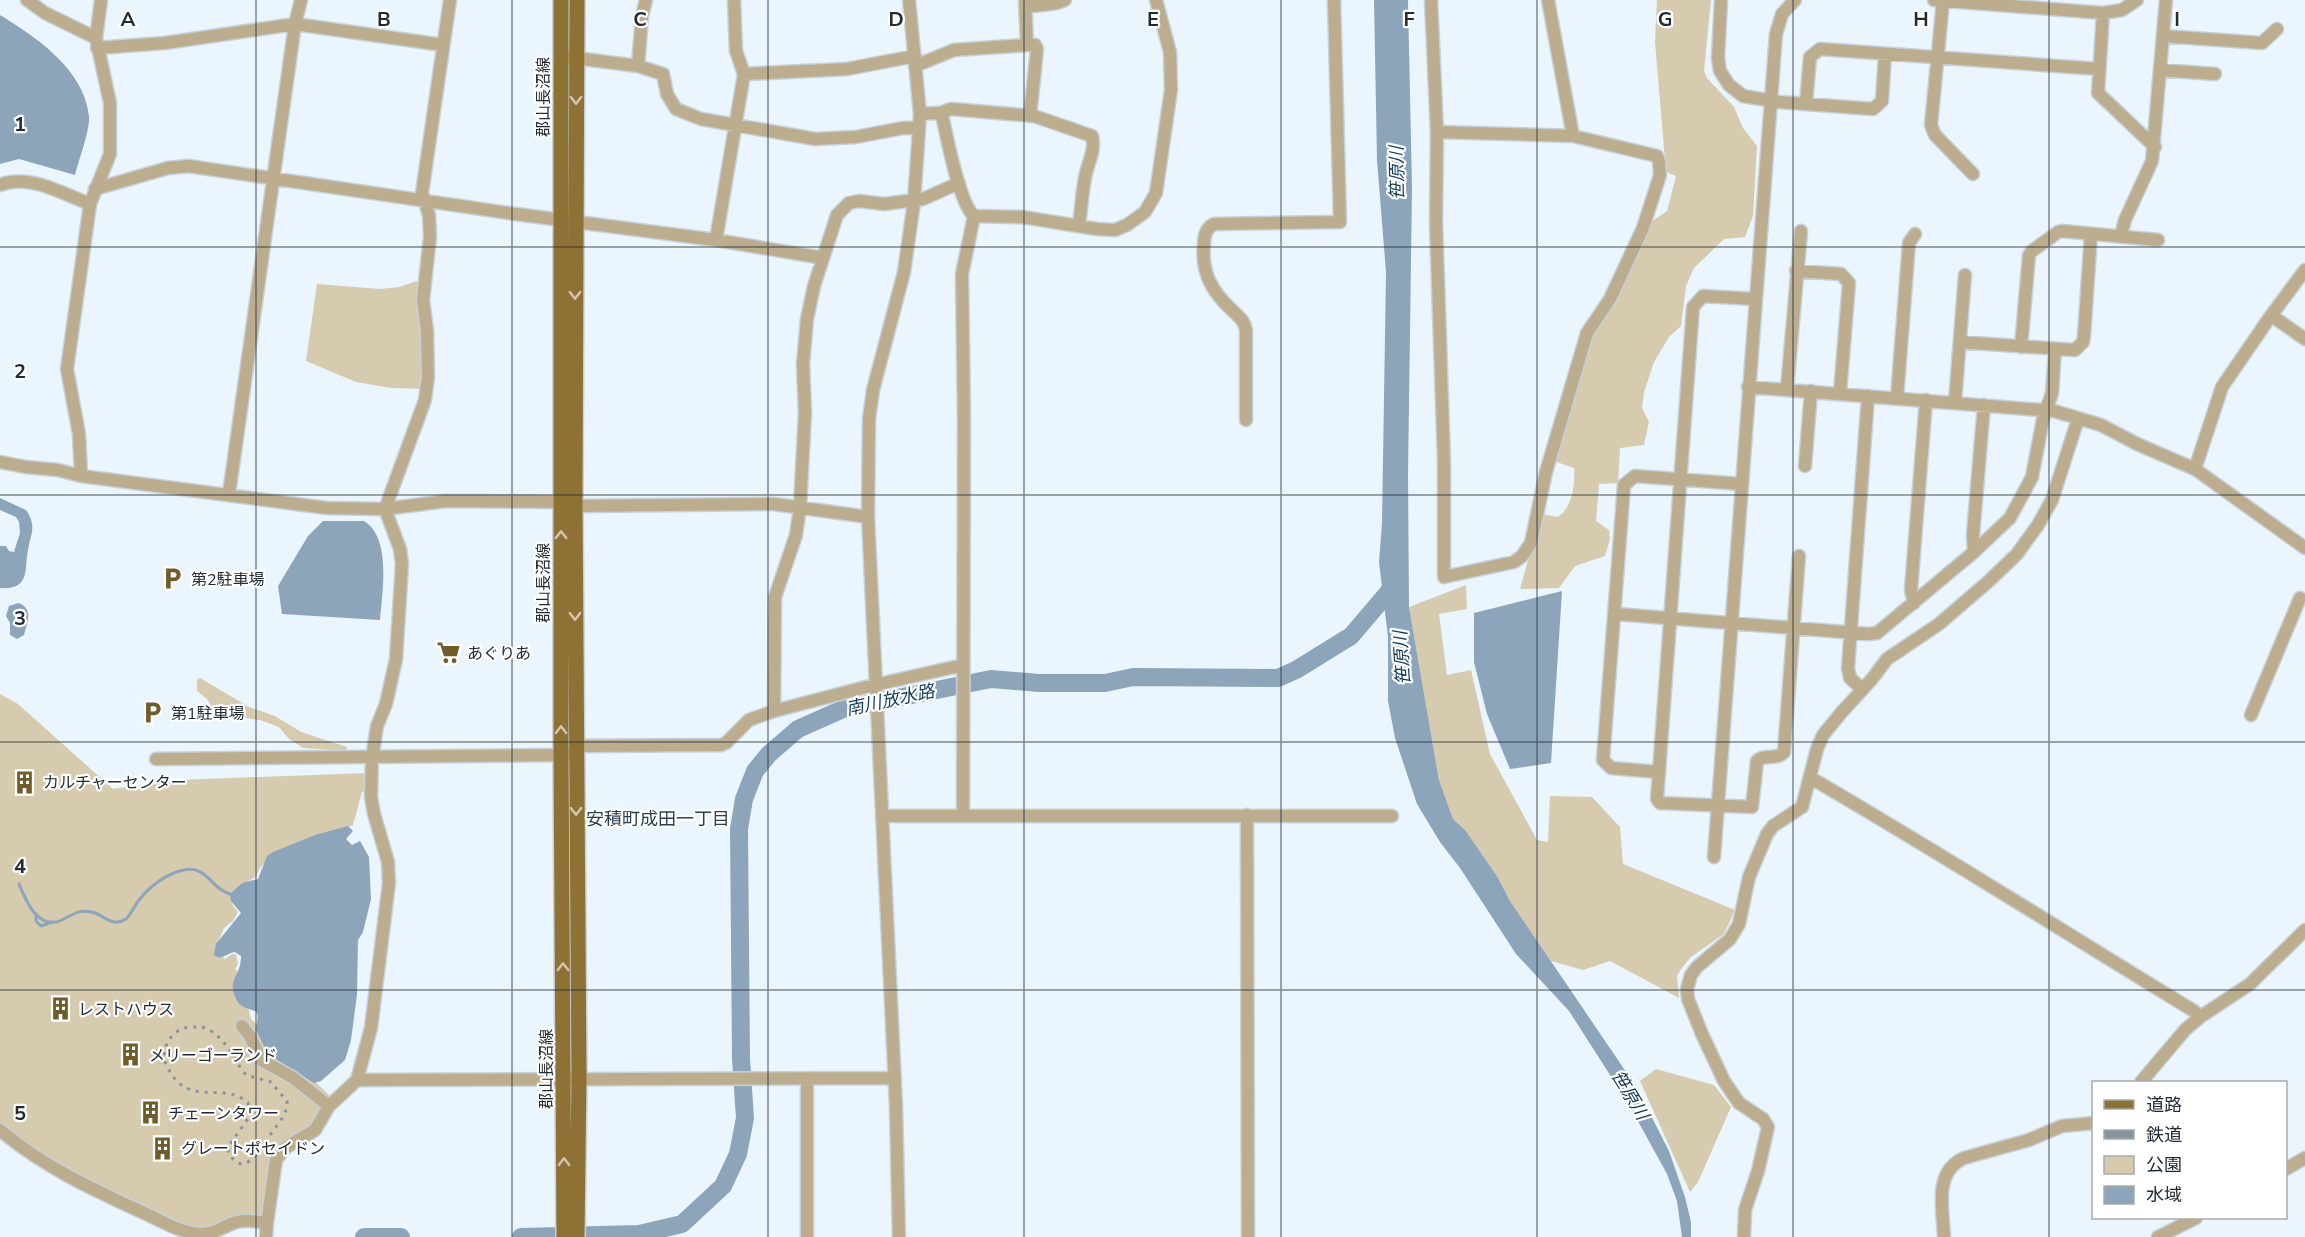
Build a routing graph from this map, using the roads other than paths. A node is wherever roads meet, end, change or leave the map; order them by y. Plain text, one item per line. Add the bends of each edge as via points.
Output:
1 (27, 0) edge
2 (101, 0) edge
3 (301, 0) edge
4 (450, 0) edge
5 (561, 0) edge
6 (577, 0) edge
7 (646, 0) edge
8 (734, 0) edge
9 (909, 0) edge
10 (1065, 0) edge
11 (1156, 0) edge
12 (1334, 0) edge
13 (1431, 0) edge
14 (1548, 0) edge
15 (1721, 0) edge
16 (1795, 0) edge
17 (1934, 0) edge
18 (2137, 0) edge
19 (2166, 0) edge
20 (1943, 1) edge
21 (1981, 2) edge
22 (1025, 3) edge
23 (2060, 5) edge
24 (2103, 13) junction
25 (295, 24) junction
26 (2277, 29) dead end
27 (2163, 36) junction
28 (96, 43) junction
29 (443, 45) junction
30 (1028, 45) junction
31 (1885, 54) junction
32 (560, 56) junction
33 (1938, 57) junction
34 (576, 59) junction
35 (915, 61) junction
36 (638, 66) junction
37 (2098, 69) junction
38 (2160, 70) junction
39 (744, 74) junction
40 (2216, 74) dead end
41 (1771, 102) junction
42 (1806, 104) junction
43 (940, 113) junction
44 (920, 114) junction
45 (1030, 116) junction
46 (736, 126) junction
47 (919, 128) junction
48 (1437, 132) junction
49 (1573, 136) junction
50 (2155, 147) junction
51 (1973, 174) dead end
52 (273, 178) junction
53 (959, 183) junction
54 (0, 185) edge
55 (95, 189) junction
56 (914, 200) junction
57 (424, 201) junction
58 (90, 204) junction
59 (974, 216) junction
60 (568, 221) junction
61 (1079, 226) junction
62 (1801, 231) dead end
63 (1915, 234) dead end
64 (2091, 234) junction
65 (2121, 235) junction
66 (716, 240) junction
67 (2158, 240) dead end
68 (823, 258) junction
69 (2305, 270) edge
70 (1796, 271) junction
71 (1965, 275) dead end
72 (1755, 299) junction
73 (2270, 317) junction
74 (2305, 339) edge
75 (1960, 342) junction
76 (2021, 347) junction
77 (2055, 350) junction
78 (1748, 387) junction
79 (1787, 389) junction
80 (1811, 391) junction
81 (1840, 393) junction
82 (1868, 396) junction
83 (1897, 398) junction
84 (1926, 400) junction
85 (1954, 402) junction
86 (1984, 405) junction
87 (2045, 410) junction
88 (2078, 419) junction
89 (1246, 420) dead end
90 (0, 462) edge
91 (1805, 466) dead end
92 (2195, 469) junction
93 (77, 476) junction
94 (1682, 479) junction
95 (1742, 484) junction
96 (229, 494) junction
97 (570, 503) junction
98 (800, 507) junction
99 (385, 508) junction
100 (868, 517) junction
101 (2305, 548) edge
102 (1974, 552) junction
103 (1799, 556) dead end
104 (2300, 598) dead end
105 (1914, 603) junction
106 (1616, 614) junction
107 (1671, 618) junction
108 (1731, 623) junction
109 (1794, 628) junction
110 (1850, 632) junction
111 (963, 665) junction
112 (876, 687) junction
113 (1862, 689) junction
114 (774, 711) junction
115 (2251, 715) dead end
116 (571, 752) junction
117 (372, 758) junction
118 (156, 759) dead end
119 (1659, 772) junction
120 (1810, 778) junction
121 (1718, 806) junction
122 (1247, 815) junction
123 (882, 816) junction
124 (963, 816) junction
125 (1392, 816) dead end
126 (1714, 857) dead end
127 (2305, 930) edge
128 (2200, 1017) junction
129 (242, 1026) dead end
130 (895, 1078) junction
131 (572, 1079) junction
132 (807, 1079) junction
133 (357, 1080) junction
134 (2143, 1081) edge
135 (329, 1106) junction
136 (2092, 1123) edge
137 (0, 1130) edge
138 (2305, 1158) edge
139 (2287, 1168) edge
140 (2194, 1219) edge
141 (571, 1220) junction
142 (267, 1223) junction
143 (266, 1237) edge
144 (564, 1237) edge
145 (577, 1237) edge
146 (807, 1237) edge
147 (899, 1237) edge
148 (1248, 1237) edge
149 (1744, 1237) edge
150 (1944, 1237) edge
151 (2158, 1237) edge

1 - 28 street
2 - 28 street
3 - 25 street
4 - 29 street
5 - 32 main road, 郡山長沼線
6 - 34 main road, 郡山長沼線
7 - 36 street
8 - 39 street via 736,51
9 - 35 street
10 - 22 street
11 - 61 street via 1172,76 1156,193 1145,212 1122,228
12 - 89 street via 1340,222 1214,224 1204,240 1204,267 1212,291 1245,321
13 - 48 street
14 - 49 street
15 - 41 street via 1720,71 1743,96
16 - 41 street via 1778,24
17 - 20 street
18 - 24 street via 2122,10
19 - 27 street
20 - 21 street
20 - 33 street
21 - 23 street
22 - 30 street
23 - 24 street
24 - 37 street
25 - 28 street via 165,43
25 - 29 street
25 - 52 street
26 - 27 street via 2262,43
27 - 38 street
28 - 55 street via 111,117 110,154
29 - 57 street
30 - 35 street via 954,50
30 - 45 street via 1037,49
31 - 33 street
31 - 42 street via 1820,49 1811,54
31 - 42 street via 1882,101 1872,109
32 - 34 street
32 - 60 main road, 郡山長沼線
33 - 37 street
33 - 51 street via 1932,127
34 - 36 street
34 -> 60 main road, 郡山長沼線
35 - 39 street
35 - 44 street
36 - 46 street via 663,74 667,94 676,109 689,116
37 - 50 street via 2099,96
38 - 40 street
38 - 50 street
39 - 46 street
41 - 42 street
41 - 72 street
43 - 44 street
43 - 45 street via 951,110
43 - 53 street
44 - 47 street
45 - 61 street via 1092,136
46 - 47 street via 823,140
46 - 66 street
47 - 56 street
48 - 49 street
48 - 49 street via 1444,577 1514,562 1531,543 1579,354 1587,333 1610,299 1656,191 1660,168 1657,156
50 - 65 street
52 - 55 street via 188,165
52 - 57 street
52 - 96 street
53 - 56 street via 931,197
53 - 59 street
54 - 58 street via 22,181
55 - 58 street
56 - 68 street via 849,203 837,215
56 - 100 street via 904,272 873,390
57 - 60 street
57 - 99 street via 430,237 423,300 427,331 426,400
58 - 93 street via 67,369 79,434
59 - 61 street via 1023,217
59 - 111 street via 962,280
60 - 66 street
60 - 97 main road, 郡山長沼線
62 - 70 street
63 - 83 street via 1909,243
64 - 65 street
64 - 76 street via 2058,232 2030,253
64 - 77 street via 2084,342 2075,350
65 - 67 street
66 - 68 street
68 - 98 street via 805,334
69 - 73 street
70 - 79 street
70 - 81 street via 1841,274 1849,283
71 - 75 street
72 - 78 street
72 - 94 street via 1703,296 1695,304
73 - 74 street
73 - 92 street via 2222,387
75 - 76 street
75 - 85 street
76 - 77 street
77 - 87 street via 2052,393
78 - 79 street
78 - 95 street
79 - 80 street
80 - 81 street
80 - 91 street
81 - 82 street
82 - 83 street
82 - 110 street
83 - 84 street
84 - 85 street
84 - 105 street via 1911,590
85 - 86 street
86 - 87 street
86 - 102 street
87 - 88 street
87 - 102 street via 2028,484 2010,518
88 - 92 street via 2101,425
88 - 113 street via 2052,500 2017,554 1939,624 1887,659
90 - 93 street
92 - 101 street
93 - 96 street
94 - 95 street
94 - 106 street via 1635,476 1624,485
94 - 107 street
95 - 108 street
96 - 99 street via 327,508
97 - 98 street
97 - 99 street via 446,501
97 - 116 main road, 郡山長沼線
98 - 100 street
98 - 114 street via 796,535 775,597
99 - 117 street via 402,564 396,658
100 - 112 street
102 - 105 street
103 - 109 street
104 - 115 street
105 - 110 street via 1877,633
106 - 107 street
106 - 119 street via 1603,760 1611,768
107 - 108 street
107 - 119 street
108 - 109 street
108 - 121 street
109 - 110 street
109 - 121 street via 1784,752 1756,761 1752,807
110 - 113 street via 1849,675
111 - 112 street
111 - 124 street
112 - 114 street
112 - 123 street
113 - 120 street via 1823,735
114 - 116 street via 749,720 721,745
116 - 117 street
116 - 131 main road, 郡山長沼線
117 - 118 street
117 - 133 street via 371,797 388,862 389,883 371,1028
119 - 121 street via 1660,803
120 - 128 street via 2071,934
120 - 149 street via 1800,809 1773,826 1762,843 1733,936 1697,967 1688,982 1688,999 1724,1081 1739,1103 1768,1127 1745,1210
121 - 126 street
122 - 124 street
122 - 125 street
122 - 148 street
123 - 124 street
123 - 130 street
127 - 128 street via 2250,984
128 - 134 street
129 - 135 street via 261,1060 292,1077
130 - 132 street
130 - 147 street
131 - 132 street
131 - 133 street
131 - 141 main road, 郡山長沼線
132 - 146 street
133 - 135 street
135 - 142 street via 315,1130 285,1148 276,1160
136 - 150 street via 2062,1125 1955,1163 1945,1174 1942,1185
137 - 142 street via 21,1148 76,1179 179,1229 201,1234 241,1221
138 - 139 street
140 - 151 street
141 - 144 main road, 郡山長沼線
141 - 145 main road, 郡山長沼線
142 - 143 street

